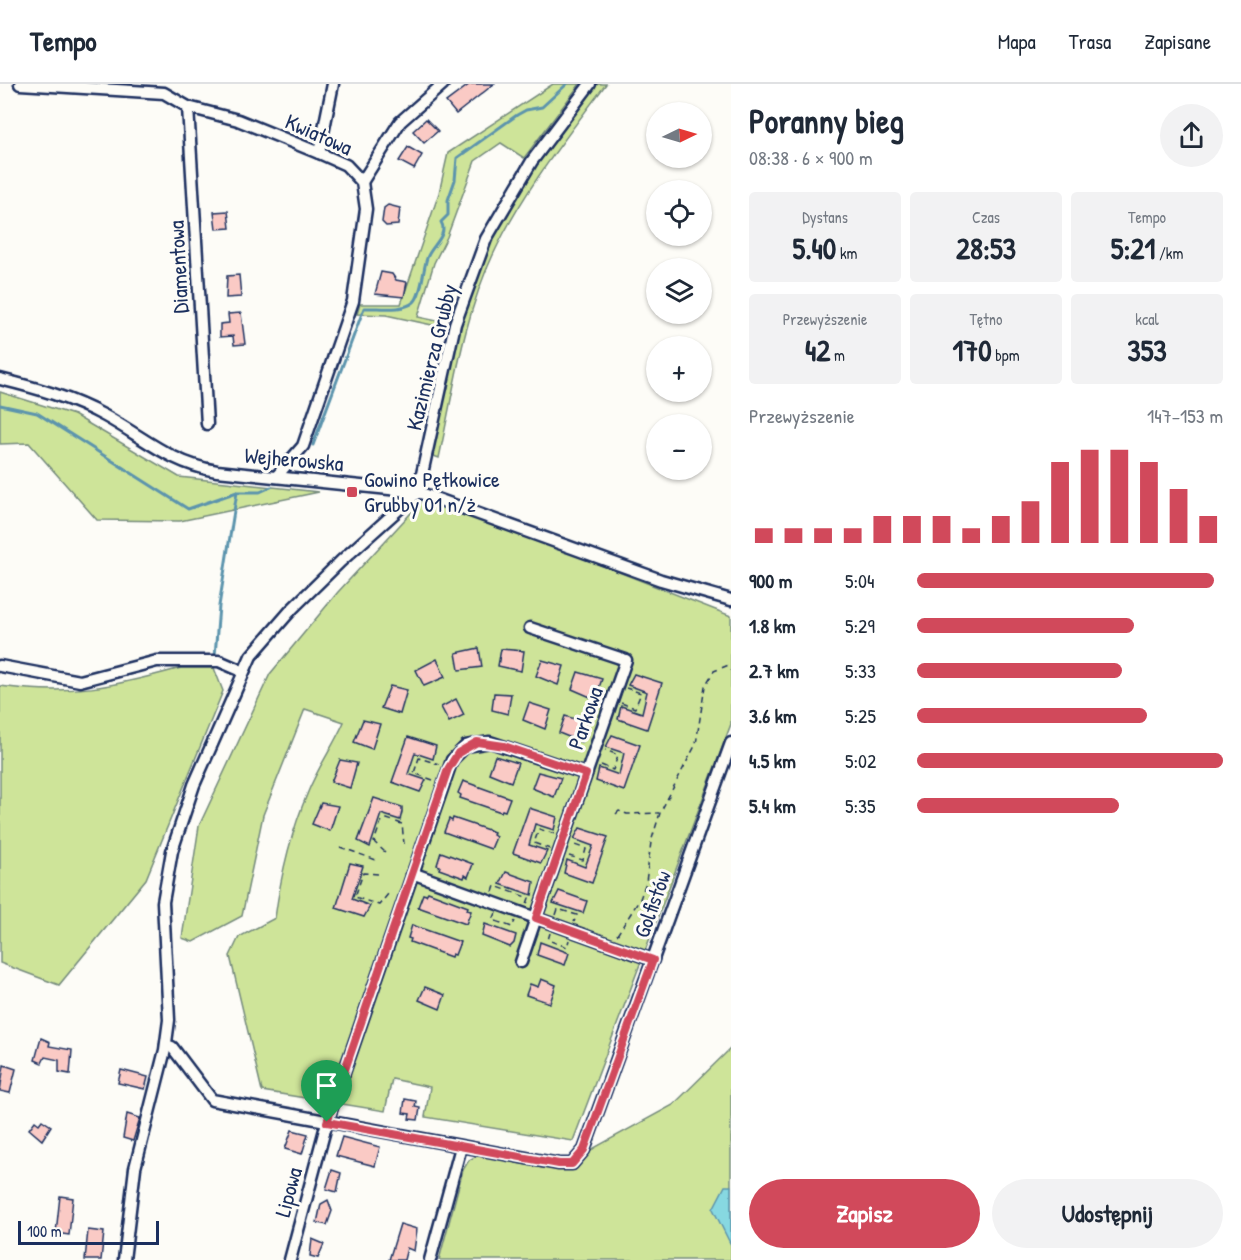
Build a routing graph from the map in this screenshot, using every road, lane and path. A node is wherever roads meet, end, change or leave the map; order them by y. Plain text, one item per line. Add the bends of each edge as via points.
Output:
1 (20, 84) edge
2 (333, 84) edge
3 (442, 84) edge
4 (590, 84) edge
5 (188, 107) junction
6 (319, 153) junction
7 (362, 182) junction
8 (0, 379) edge
9 (207, 424) dead end
10 (276, 477) junction
11 (418, 492) junction
12 (731, 600) edge
13 (531, 628) dead end
14 (731, 664) edge
15 (0, 666) edge
16 (242, 671) junction
17 (617, 685) junction
18 (612, 700) junction
19 (731, 743) edge
20 (596, 747) junction
21 (590, 762) junction
22 (448, 768) junction
23 (586, 774) junction
24 (443, 783) junction
25 (660, 813) junction
26 (616, 814) dead end
27 (563, 839) junction
28 (404, 844) dead end
29 (340, 847) dead end
30 (385, 852) dead end
31 (559, 852) junction
32 (379, 861) dead end
33 (412, 873) junction
34 (378, 874) dead end
35 (389, 893) dead end
36 (494, 903) junction
37 (521, 913) junction
38 (536, 918) junction
39 (553, 924) junction
40 (572, 931) junction
41 (611, 945) junction
42 (653, 960) junction
43 (521, 962) dead end
44 (166, 1045) junction
45 (327, 1122) junction
46 (461, 1147) junction
47 (124, 1260) edge
48 (290, 1260) edge
49 (430, 1260) edge

1 - 5 street, Kwiatowa via 164,93
2 - 6 street
3 - 7 street via 400,123
4 - 11 street, Kazimierza Grubby via 526,169 482,250 455,324
5 - 6 street, Kwiatowa via 238,120
5 - 9 street, Diamentowa
6 - 7 street, Kwiatowa via 346,165
7 - 10 street, Kwiatowa via 366,208 352,302 303,446
8 - 10 street, Wejherowska via 80,404 108,417 160,452 194,466
10 - 11 street, Wejherowska
11 - 12 street, Wejherowska via 661,580
11 - 16 street via 292,609
13 - 17 street, Parkowa via 626,660
14 - 25 path via 714,671 709,678 696,744
15 - 16 street via 80,681 157,662 219,661
16 - 44 street via 194,785 172,851 163,902 169,1020
17 - 18 street, Parkowa
17 - 18 path via 641,693 635,708
18 - 20 street, Parkowa
19 - 42 street, Golfistów
20 - 21 street, Parkowa
20 - 21 path via 618,755 613,770
21 - 23 street, Parkowa
22 - 23 street, Lipowa via 466,746 490,742
22 - 24 street, Lipowa
22 - 24 path via 419,758 414,773
23 - 27 street, Parkowa
24 - 33 street, Lipowa
25 - 26 path
25 - 41 path via 640,899
27 - 31 street, Parkowa
27 - 31 path via 586,849 582,860
27 - 31 path via 539,829 534,843
28 - 30 path via 402,824 387,819 381,822 374,842
29 - 32 path
31 - 38 street, Parkowa
33 - 36 street
33 - 45 street, Lipowa
34 - 35 path via 363,873 355,897 379,905
36 - 37 street
36 - 37 path via 493,920 512,927
36 - 37 path via 495,886 529,898
37 - 38 street
38 - 39 street
38 - 43 street, Parkowa
39 - 40 street
39 - 40 path via 558,909 577,915
39 - 40 path via 548,940 567,947
40 - 41 street
41 - 42 street
42 - 46 street, Golfistów via 578,1159 572,1164 559,1164
44 - 45 street via 172,1047 212,1100
44 - 47 street via 135,1168
45 - 46 street
45 - 48 street, Lipowa
46 - 49 street

